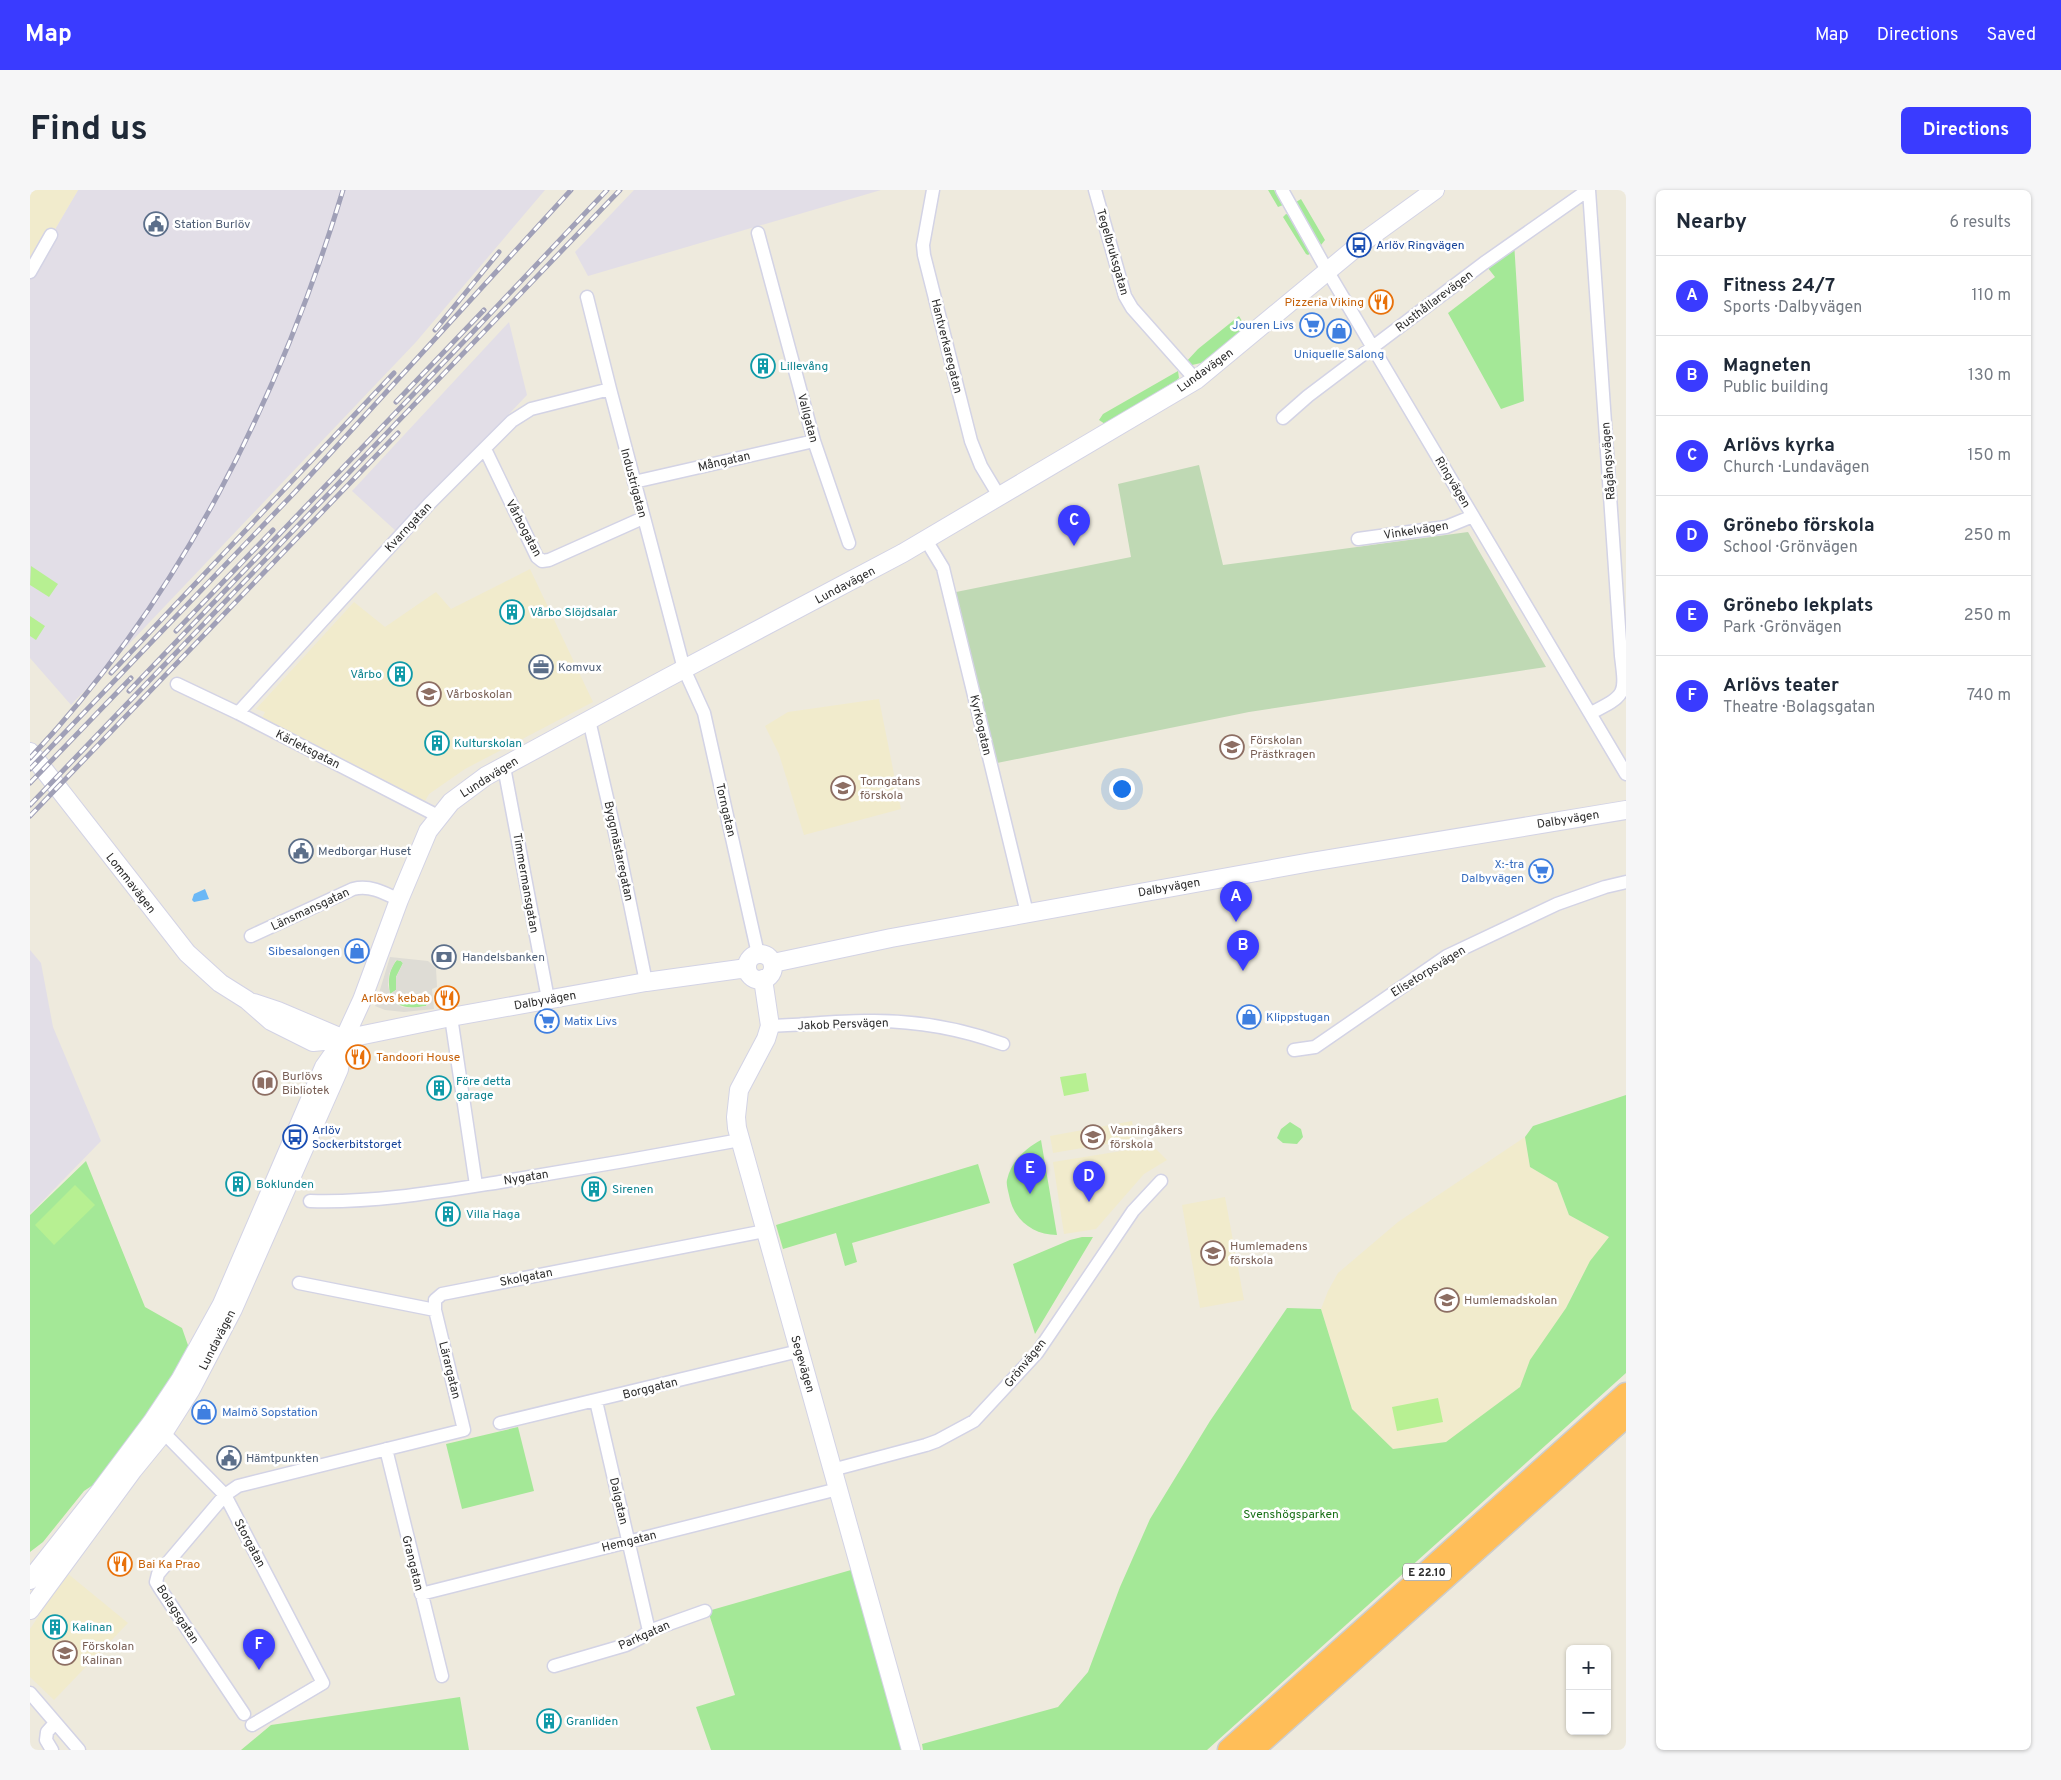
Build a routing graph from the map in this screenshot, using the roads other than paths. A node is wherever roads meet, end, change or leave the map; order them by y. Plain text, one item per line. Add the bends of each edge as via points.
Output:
1 (933, 190) edge
2 (1095, 190) edge
3 (1282, 190) edge
4 (1435, 190) edge
5 (1589, 190) edge
6 (758, 233) dead end
7 (51, 235) dead end
8 (30, 272) edge
9 (1328, 272) junction
10 (587, 297) dead end
11 (1373, 348) junction
12 (1196, 380) junction
13 (610, 390) junction
14 (1283, 418) dead end
15 (814, 441) junction
16 (485, 449) junction
17 (634, 482) junction
18 (999, 496) junction
19 (1473, 516) junction
20 (643, 518) junction
21 (1358, 539) dead end
22 (926, 540) junction
23 (849, 542) dead end
24 (684, 669) junction
25 (176, 684) dead end
26 (238, 713) junction
27 (1591, 713) junction
28 (589, 720) junction
29 (30, 752) edge
30 (504, 767) junction
31 (1626, 774) edge
32 (1626, 810) edge
33 (438, 816) junction
34 (1626, 882) edge
35 (399, 900) junction
36 (1027, 913) junction
37 (251, 936) dead end
38 (766, 958) junction
39 (747, 968) junction
40 (763, 979) junction
41 (646, 982) junction
42 (548, 999) junction
43 (450, 1017) junction
44 (770, 1026) junction
45 (344, 1039) junction
46 (1003, 1044) dead end
47 (1294, 1050) dead end
48 (740, 1140) junction
49 (1161, 1181) dead end
50 (476, 1186) junction
51 (310, 1201) dead end
52 (765, 1231) junction
53 (298, 1283) dead end
54 (435, 1310) junction
55 (799, 1351) junction
56 (1626, 1394) edge
57 (596, 1401) junction
58 (1626, 1416) edge
59 (500, 1424) dead end
60 (158, 1427) junction
61 (386, 1449) junction
62 (832, 1470) junction
63 (838, 1489) junction
64 (225, 1495) junction
65 (628, 1541) junction
66 (30, 1580) edge
67 (421, 1594) junction
68 (30, 1610) edge
69 (705, 1611) dead end
70 (649, 1630) junction
71 (554, 1666) dead end
72 (442, 1676) dead end
73 (30, 1693) edge
74 (244, 1714) dead end
75 (55, 1723) junction
76 (252, 1725) dead end
77 (52, 1750) edge
78 (79, 1750) edge
79 (911, 1750) edge
80 (1228, 1750) edge
81 (1252, 1750) edge

1 - 18 street, Hantverkaregatan via 924,255 970,442
2 - 12 street, Tegelbruksgatan via 1124,296
3 - 9 street, Ringvägen
4 - 9 street, Lundavägen
5 - 11 street, Rusthållarevägen via 1484,263
5 - 27 street, Rågångsvägen via 1625,684 1616,699
6 - 15 street, Vallgatan
7 - 8 street
9 - 11 street, Ringvägen
9 - 12 street, Lundavägen
10 - 13 street, Industrigatan
11 - 14 street, Rusthållarevägen
11 - 19 street, Ringvägen
12 - 18 street, Lundavägen
13 - 16 street, Kvarngatan via 531,408 512,421
13 - 17 street, Industrigatan
15 - 17 street, Mångatan
15 - 23 street, Vallgatan
16 - 20 street, Vårbogatan via 537,557 542,561
16 - 26 street, Kvarngatan via 429,504
17 - 20 street, Industrigatan
18 - 22 street, Lundavägen
19 - 21 street, Vinkelvägen via 1446,527
19 - 27 street, Ringvägen
20 - 24 street, Industrigatan
22 - 24 street, Lundavägen
22 - 36 street, Kyrkogatan via 943,568
24 - 28 street, Lundavägen
24 - 38 street, Torngatan via 704,713
25 - 26 street, Kärleksgatan
26 - 33 street, Kärleksgatan
27 - 31 street, Ringvägen
28 - 30 street, Lundavägen
28 - 41 street, Byggmästaregatan
29 - 45 street, Lommavägen via 183,948 220,983 271,1021 313,1042
30 - 33 street, Lundavägen via 466,790
30 - 42 street, Timmermansgatan
32 - 36 street, Dalbyvägen via 1363,852
33 - 35 street, Lundavägen via 428,831
34 - 47 street, Elisetorpsvägen via 1556,904 1447,956 1315,1047
35 - 37 street, Länsmansgatan via 361,887
35 - 45 street, Lundavägen
36 - 38 street, Dalbyvägen
38 - 39 street via 750,959
38 - 40 street via 771,973
39 - 40 street via 753,978
39 - 41 street, Dalbyvägen
40 - 44 street
41 - 42 street, Dalbyvägen
42 - 43 street, Dalbyvägen
43 - 45 street, Dalbyvägen
43 - 50 street
44 - 46 street, Jakob Persvägen via 867,1021 906,1023 948,1028
44 - 48 street, Segevägen via 739,1090 736,1117
45 - 60 street, Lundavägen via 324,1067 222,1304
48 - 50 street, Nygatan
48 - 52 street, Segevägen
49 - 62 street, Grönvägen via 1133,1211 1037,1353 974,1421 926,1445
50 - 51 street, Nygatan via 390,1199
52 - 54 street, Skolgatan via 442,1294 435,1300
52 - 55 street, Segevägen
53 - 54 street
54 - 61 street, Lärargatan via 464,1430
55 - 57 street, Borggatan
55 - 62 street, Segevägen
56 - 80 highway, E 22.10
57 - 59 street, Borggatan
57 - 65 street, Dalgatan
58 - 81 highway, E 22.10
60 - 64 street, Storgatan
60 - 66 street, Lundavägen via 101,1490
60 - 68 street, Lundavägen via 133,1470
61 - 64 street via 238,1486
61 - 67 street, Grangatan
62 - 63 street, Segevägen
63 - 65 street, Hemgatan
63 - 79 street, Segevägen
64 - 74 street, Bolagsgatan via 158,1574 156,1582
64 - 76 street, Storgatan via 323,1683
65 - 67 street, Hemgatan
65 - 70 street, Dalgatan
67 - 72 street, Grangatan
69 - 70 street, Parkgatan
70 - 71 street, Parkgatan via 626,1645
73 - 75 street
75 - 77 street via 46,1732 46,1740
75 - 78 street

